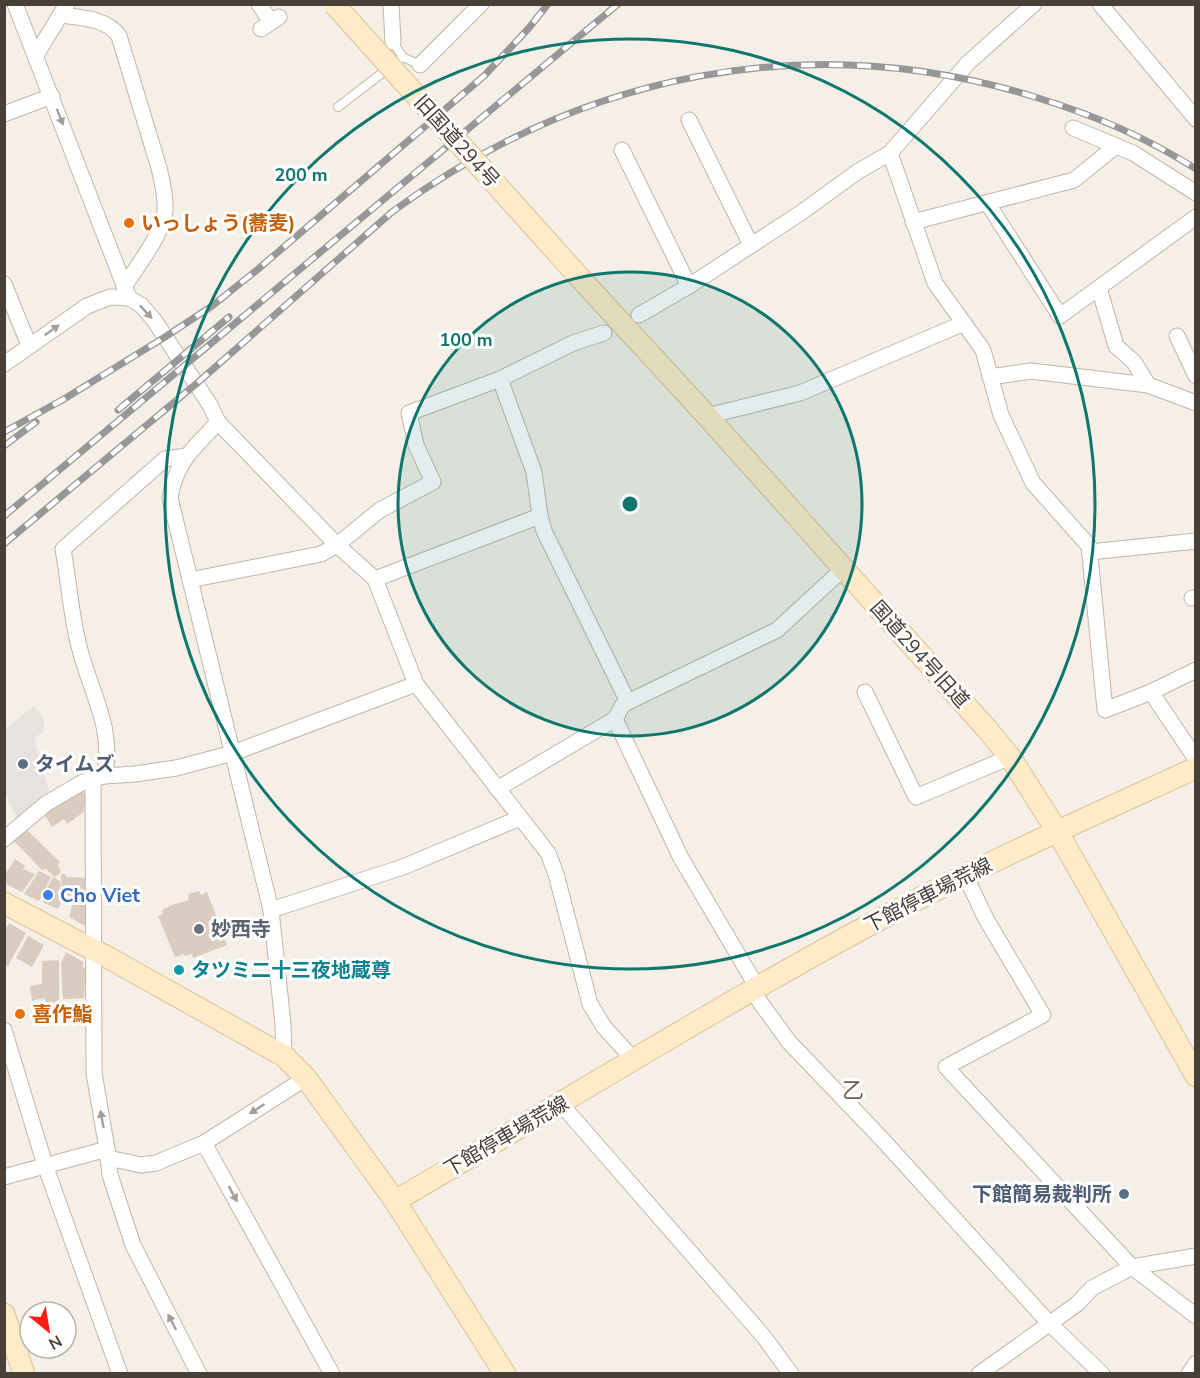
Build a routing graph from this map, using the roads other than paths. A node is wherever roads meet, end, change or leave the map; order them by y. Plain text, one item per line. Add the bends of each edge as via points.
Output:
1 (15, 4) edge
2 (259, 4) edge
3 (333, 4) edge
4 (391, 4) edge
5 (481, 4) edge
6 (1034, 4) edge
7 (1100, 4) edge
8 (64, 10) edge
9 (271, 23) dead end
10 (393, 42) joint
11 (36, 54) junction
12 (404, 57) junction
13 (420, 65) joint
14 (52, 96) junction
15 (338, 107) dead end
16 (4, 114) edge
17 (1196, 119) edge
18 (689, 120) dead end
19 (1073, 128) dead end
20 (1116, 146) junction
21 (622, 150) dead end
22 (890, 153) junction
23 (1196, 193) edge
24 (988, 204) junction
25 (1196, 217) edge
26 (913, 222) junction
27 (751, 245) junction
28 (580, 278) joint
29 (4, 285) edge
30 (689, 286) junction
31 (1099, 288) junction
32 (126, 292) junction
33 (639, 315) dead end
34 (964, 323) junction
35 (604, 333) dead end
36 (1177, 336) dead end
37 (29, 345) junction
38 (4, 364) edge
39 (1196, 376) edge
40 (990, 377) junction
41 (500, 379) junction
42 (1148, 385) junction
43 (1196, 403) edge
44 (707, 416) junction
45 (218, 422) junction
46 (187, 456) junction
47 (540, 516) junction
48 (1196, 541) edge
49 (337, 545) junction
50 (1090, 552) junction
51 (843, 569) junction
52 (375, 579) junction
53 (190, 580) junction
54 (1196, 670) edge
55 (416, 684) junction
56 (865, 692) dead end
57 (1151, 692) junction
58 (628, 702) junction
59 (615, 719) junction
60 (233, 753) junction
61 (1010, 757) junction
62 (1196, 759) edge
63 (1195, 769) edge
64 (98, 778) junction
65 (497, 789) junction
66 (520, 818) junction
67 (1058, 831) junction
68 (4, 839) edge
69 (965, 875) junction
70 (4, 903) edge
71 (271, 910) junction
72 (94, 950) junction
73 (754, 989) junction
74 (4, 1030) edge
75 (284, 1056) junction
76 (634, 1060) junction
77 (1196, 1076) edge
78 (306, 1078) junction
79 (561, 1104) junction
80 (204, 1143) junction
81 (108, 1153) junction
82 (45, 1165) junction
83 (4, 1177) edge
84 (395, 1201) junction
85 (1196, 1256) edge
86 (1132, 1267) junction
87 (4, 1314) edge
88 (1196, 1316) edge
89 (1049, 1323) junction
90 (1196, 1363) edge
91 (24, 1374) edge
92 (120, 1374) edge
93 (199, 1374) edge
94 (332, 1374) edge
95 (505, 1374) edge
96 (791, 1374) edge
97 (979, 1374) edge
98 (1102, 1374) edge
99 (1189, 1374) edge

1 - 11 street
2 - 9 street
3 - 28 street, 旧国道294号, bridge
4 - 10 street
5 - 13 street
6 - 22 street via 968,63
7 - 17 street
8 - 11 street
8 - 32 street via 113,27 119,36 159,168 163,219
10 - 12 lane
11 - 14 street
12 - 13 lane
12 - 15 lane
14 - 16 street
14 -> 32 street
18 - 27 street
19 - 20 street
20 - 23 street
20 - 24 street via 1074,180
21 - 30 street
22 - 26 street
22 - 27 street
24 - 26 street
24 - 31 street via 1060,316
25 - 31 street
26 - 34 street via 934,283
27 - 30 street
28 - 44 street, 国道294号旧道
29 - 37 street
30 - 33 street
31 - 42 street via 1116,346 1134,362
37 -> 32 street via 87,306
32 -> 45 street via 154,320
34 - 40 street via 983,350
34 - 44 street via 800,393
35 - 41 street via 573,343
36 - 39 street
37 - 38 street
40 - 42 street via 1031,371
40 - 50 street via 1001,415 1033,483 1089,546
41 - 47 street via 534,472
41 - 49 street via 409,413 416,445 433,482 380,510
42 - 43 street
44 - 51 street, 国道294号旧道
45 - 46 street
45 - 49 street
46 - 53 street via 174,478 170,498
46 - 64 street via 165,459 63,549 80,650 107,736 107,763
47 - 52 street
47 - 58 street
48 - 50 street
49 - 52 street
49 - 53 street via 321,554
50 - 57 street via 1105,710
51 - 58 street via 777,630
51 - 61 street, 国道294号旧道
52 - 55 street
53 - 60 street
54 - 57 street
55 - 60 street
55 - 65 street
56 - 61 street via 916,798
57 - 62 street
58 - 59 street
59 - 65 street
59 - 73 street via 681,858
60 - 64 street via 176,768
60 - 71 street
61 - 67 street, 国道294号旧道
63 - 67 street, 下館停車場荒線
64 - 68 street via 65,791
64 - 72 street
65 - 66 street
66 - 71 street via 403,867
66 - 76 street via 548,853 556,874 590,1004 604,1027
67 - 69 street, 下館停車場荒線
67 - 77 street, 国道294号旧道
69 - 73 street, 下館停車場荒線
69 - 86 street via 986,920 1043,1015 946,1066
70 - 72 street
71 - 75 street
72 - 75 street
81 -> 72 street via 94,1073
73 - 76 street, 下館停車場荒線
73 - 89 street via 789,1042
74 - 82 street
75 - 78 street
76 - 79 street, 下館停車場荒線
78 -> 80 street
78 - 84 street
79 - 84 street, 下館停車場荒線
79 - 96 street via 764,1337
80 - 81 street via 156,1163 141,1165
80 -> 94 street
81 - 82 street
93 -> 81 street via 133,1245 110,1175
82 - 83 street
82 - 92 street
84 - 95 street
85 - 86 street
86 - 88 street
86 - 89 street via 1092,1288
87 - 91 street
89 - 97 street
89 - 98 street
90 - 99 street

